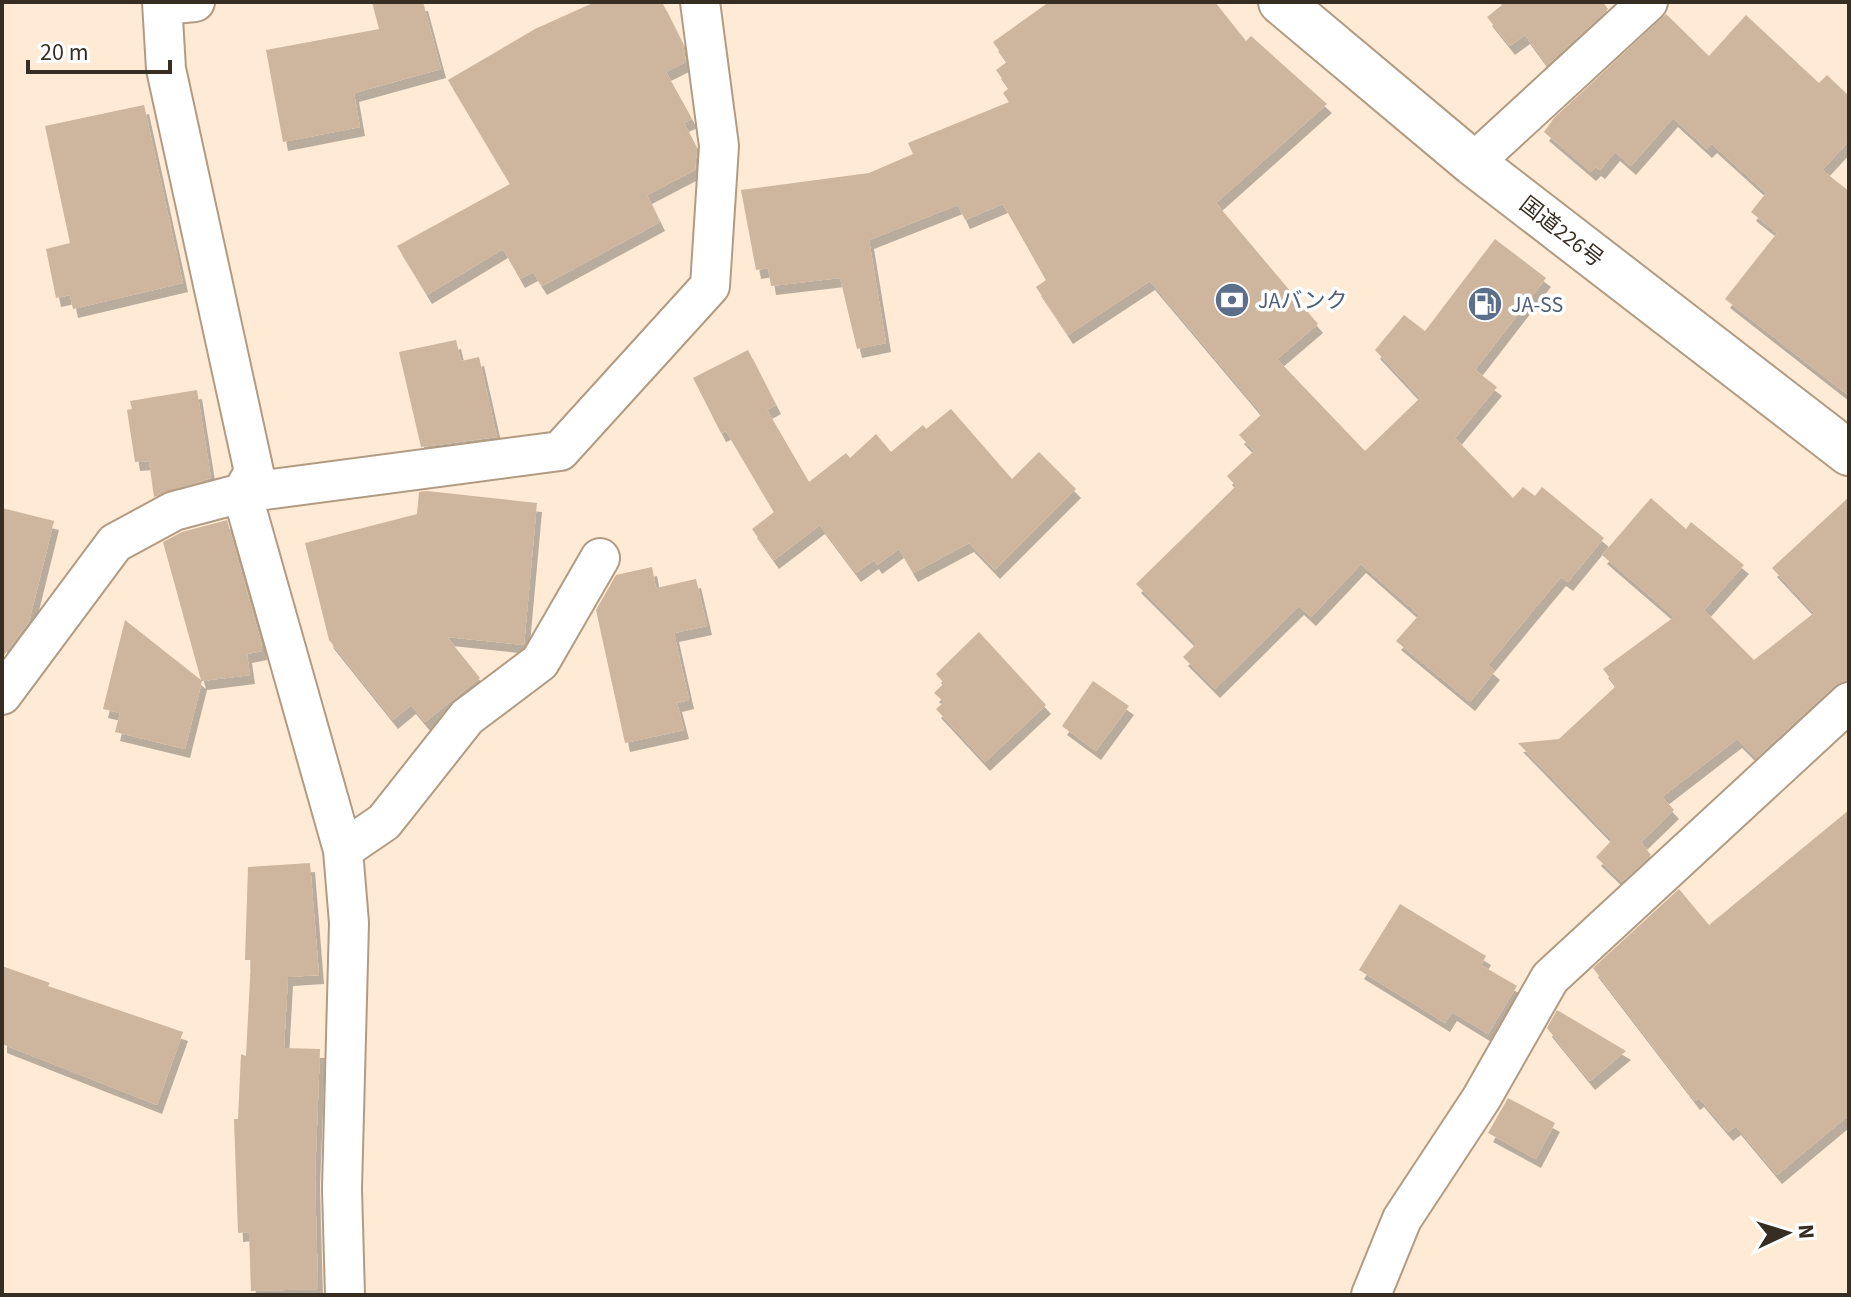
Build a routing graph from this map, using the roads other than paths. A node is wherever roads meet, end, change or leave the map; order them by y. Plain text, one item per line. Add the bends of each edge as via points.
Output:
1 (700, 2) edge
2 (1281, 2) edge
3 (1648, 2) edge
4 (173, 3) edge
5 (1473, 163) junction
6 (1849, 453) edge
7 (242, 493) junction
8 (600, 558) dead end
9 (5, 684) edge
10 (1849, 702) edge
11 (343, 850) junction
12 (345, 1295) edge
13 (1371, 1295) edge

1 - 7 street via 719,146 710,286 560,451
2 - 5 highway, 国道226号
3 - 5 street
4 - 7 street via 166,69 254,472
5 - 6 highway, 国道226号
7 - 9 street via 174,511 115,543 67,612
7 - 11 street
8 - 11 street via 540,662 467,717 384,822
10 - 13 street via 1550,978 1481,1099 1402,1219
11 - 12 street via 349,923 342,1189

